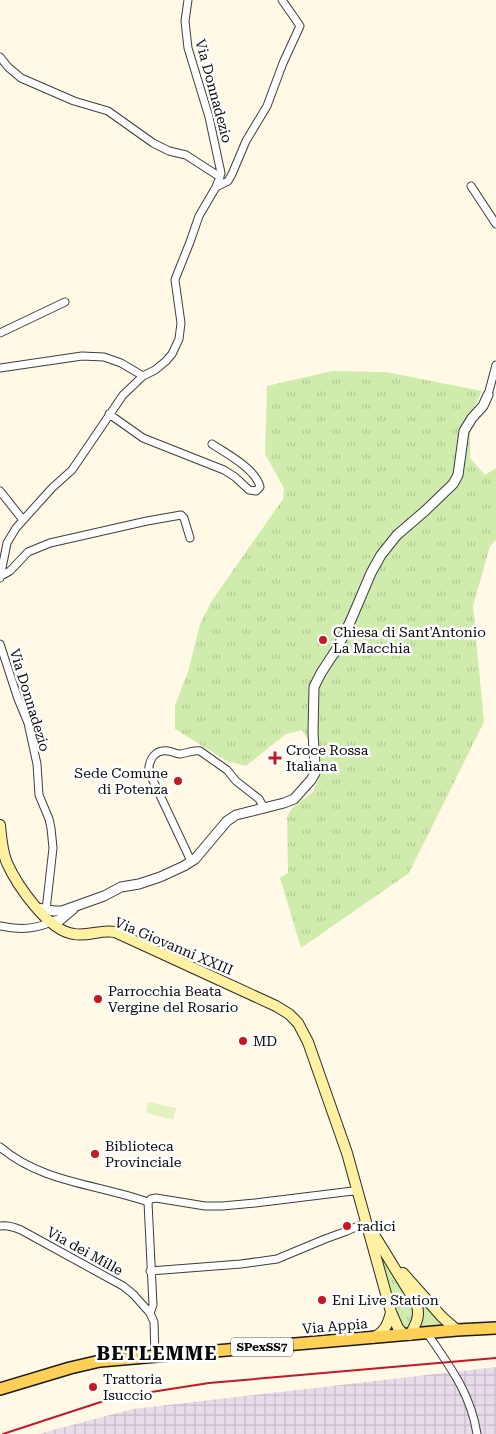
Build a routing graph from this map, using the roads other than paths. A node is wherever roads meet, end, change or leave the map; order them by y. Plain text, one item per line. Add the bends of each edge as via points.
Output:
1 (188, 0) edge
2 (282, 0) edge
3 (0, 57) edge
4 (220, 177) junction
5 (216, 186) junction
6 (471, 186) dead end
7 (496, 224) edge
8 (65, 302) dead end
9 (0, 333) edge
10 (496, 365) edge
11 (0, 368) edge
12 (143, 376) junction
13 (492, 393) edge
14 (109, 414) junction
15 (212, 444) dead end
16 (0, 491) edge
17 (23, 520) junction
18 (190, 538) dead end
19 (0, 577) edge
20 (0, 644) edge
21 (264, 808) junction
22 (0, 825) edge
23 (191, 861) junction
24 (41, 909) junction
25 (61, 913) junction
26 (51, 922) junction
27 (0, 926) edge
28 (67, 933) junction
29 (0, 1147) edge
30 (358, 1192) junction
31 (148, 1202) junction
32 (368, 1224) junction
33 (0, 1226) edge
34 (387, 1255) junction
35 (150, 1271) junction
36 (391, 1312) junction
37 (150, 1313) junction
38 (496, 1328) edge
39 (457, 1330) junction
40 (427, 1333) junction
41 (407, 1335) junction
42 (370, 1338) junction
43 (155, 1356) junction
44 (0, 1389) edge
45 (476, 1434) edge

1 - 4 street, Via Donnadezio via 185,21 188,48 209,117
2 - 5 street, Via Donnadezio via 300,26 268,106 246,141 228,181
3 - 4 street via 21,78 74,101 108,111 152,143 186,154
4 - 5 street, Via Donnadezio
5 - 12 street, Via Donnadezio via 199,216 177,270 175,280 181,316 179,339 166,361
6 - 7 street
8 - 9 street
10 - 13 street
11 - 12 street via 82,356 104,357
12 - 14 street, Via Donnadezio
13 - 21 street via 464,431 458,475 453,484 397,535 381,556 338,647 314,687 315,772 311,780 294,798
14 - 15 street via 143,438 212,464 235,477 249,490 258,490 260,483 248,469
14 - 17 street, Via Donnadezio via 72,470
16 - 17 street
17 - 19 street, Via Donnadezio via 7,544
18 - 19 street, Via Donnadezio via 181,515 147,520 50,543 28,552
20 - 24 street, Via Donnadezio via 28,723 37,764 39,794 51,828 53,848
21 - 23 street via 236,815 227,821
21 - 23 street via 259,799 227,770 200,751 158,752 150,760 149,772
22 - 24 main road via 6,861 18,884
23 - 25 street via 160,877 121,887
24 - 25 street
24 - 26 main road
25 - 26 street via 60,920
25 - 28 street
26 - 27 street via 28,929
26 - 28 main road
28 - 30 main road, Via Giovanni XXIII via 116,932 289,1014 308,1042 348,1153
29 - 31 street via 37,1170
30 - 31 street via 222,1206 156,1198
30 - 32 main road, Via Giovanni XXIII
31 - 35 street
32 - 34 main road
32 - 35 street via 276,1260
32 - 36 main road
33 - 37 street, Via dei Mille via 15,1227 123,1286
34 - 39 main road
34 - 41 main road via 418,1308 418,1318
35 - 37 street
36 - 41 main road via 398,1328
36 - 42 main road via 383,1332
37 - 43 street via 154,1322
38 - 39 main road, Via Appia / SPexSS7
39 - 40 main road, Via Appia / SPexSS7
40 - 41 main road, Via Appia / SPexSS7
40 - 45 street via 455,1373 470,1406
41 - 42 main road, Via Appia / SPexSS7
42 - 43 main road, Via Appia / SPexSS7
43 - 44 main road, Via Appia / SPexSS7 via 100,1361

